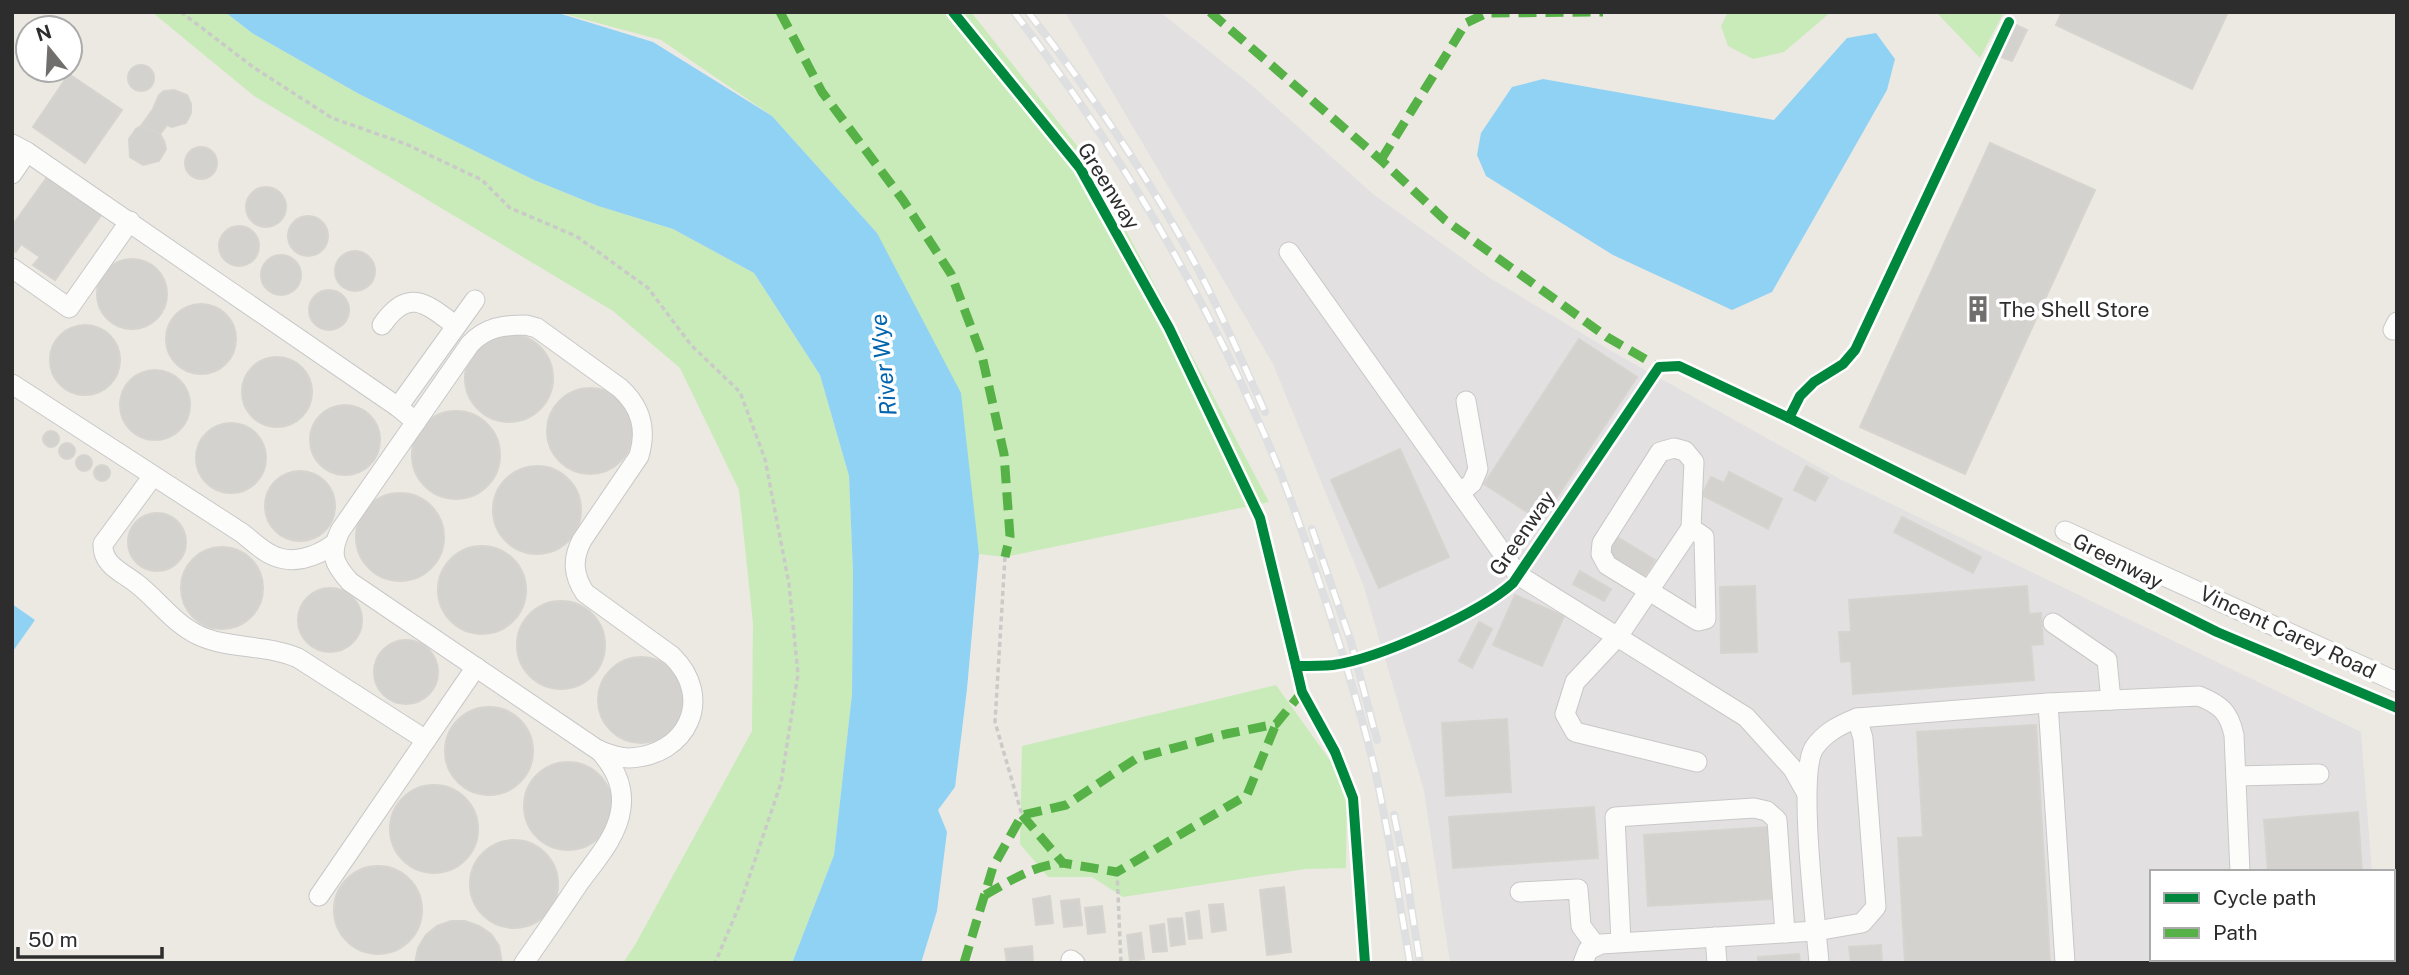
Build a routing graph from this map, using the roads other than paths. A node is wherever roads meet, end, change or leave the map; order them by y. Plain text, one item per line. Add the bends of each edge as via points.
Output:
1 (20, 148) edge
2 (12, 174) edge
3 (130, 221) junction
4 (1289, 252) dead end
5 (12, 268) edge
6 (475, 300) dead end
7 (382, 324) dead end
8 (456, 326) junction
9 (12, 384) edge
10 (1466, 401) dead end
11 (398, 407) junction
12 (416, 422) junction
13 (153, 476) junction
14 (1460, 492) junction
15 (1691, 528) junction
16 (2065, 531) dead end
17 (334, 544) junction
18 (1649, 591) junction
19 (2053, 623) dead end
20 (1619, 635) junction
21 (476, 667) junction
22 (2397, 682) edge
23 (2111, 700) junction
24 (2048, 703) junction
25 (1857, 718) junction
26 (426, 740) junction
27 (598, 750) junction
28 (1697, 762) dead end
29 (2319, 774) dead end
30 (2236, 776) junction
31 (1806, 792) junction
32 (2240, 870) edge
33 (1520, 892) dead end
34 (319, 896) dead end
35 (1816, 931) junction
36 (1785, 933) junction
37 (1715, 937) junction
38 (1621, 942) junction
39 (1596, 946) junction
40 (524, 963) edge
41 (1583, 963) edge
42 (1717, 963) edge
43 (1819, 963) edge
44 (2065, 963) edge

1 - 2 street
1 - 3 street
3 - 5 street via 69,308
3 - 11 street
4 - 14 street
6 - 8 street
7 - 8 street via 391,310 407,302 422,302
8 - 11 street
9 - 13 street
10 - 14 street via 1478,469 1472,483
11 - 12 street
12 - 17 street
12 - 27 street via 470,344 489,329 513,325 537,328 631,397 644,427 639,456 582,540 575,569 585,593 680,665 694,707 683,733 657,752 628,758
13 - 17 street via 271,555 307,557
13 - 26 street via 103,544 108,563 199,636 298,658
14 - 20 street via 1518,575
15 - 18 street
15 - 18 street via 1704,537 1706,619 1698,621
15 - 18 street via 1693,461 1685,451 1660,452 1602,543 1601,554 1607,565
16 - 22 street, Vincent Carey Road
17 - 21 street via 339,569 350,582
18 - 20 street
19 - 23 street via 2108,660
20 - 28 street via 1575,682 1565,714 1575,732
20 - 31 street via 1746,717 1793,769
21 - 26 street
21 - 27 street
23 - 24 street
23 - 30 street via 2199,695 2217,704 2231,719
24 - 25 street
24 - 44 street
25 - 31 street via 1832,729 1813,750
25 - 35 street via 1863,738 1876,907 1862,923
26 - 34 street
27 - 40 street via 620,784 618,821
29 - 30 street
30 - 32 street
31 - 35 street
33 - 39 street via 1578,889 1581,926
35 - 36 street
35 - 43 street
36 - 37 street
36 - 38 street via 1777,820 1754,808 1615,817
37 - 38 street
37 - 42 street
38 - 39 street
39 - 41 street via 1588,950

